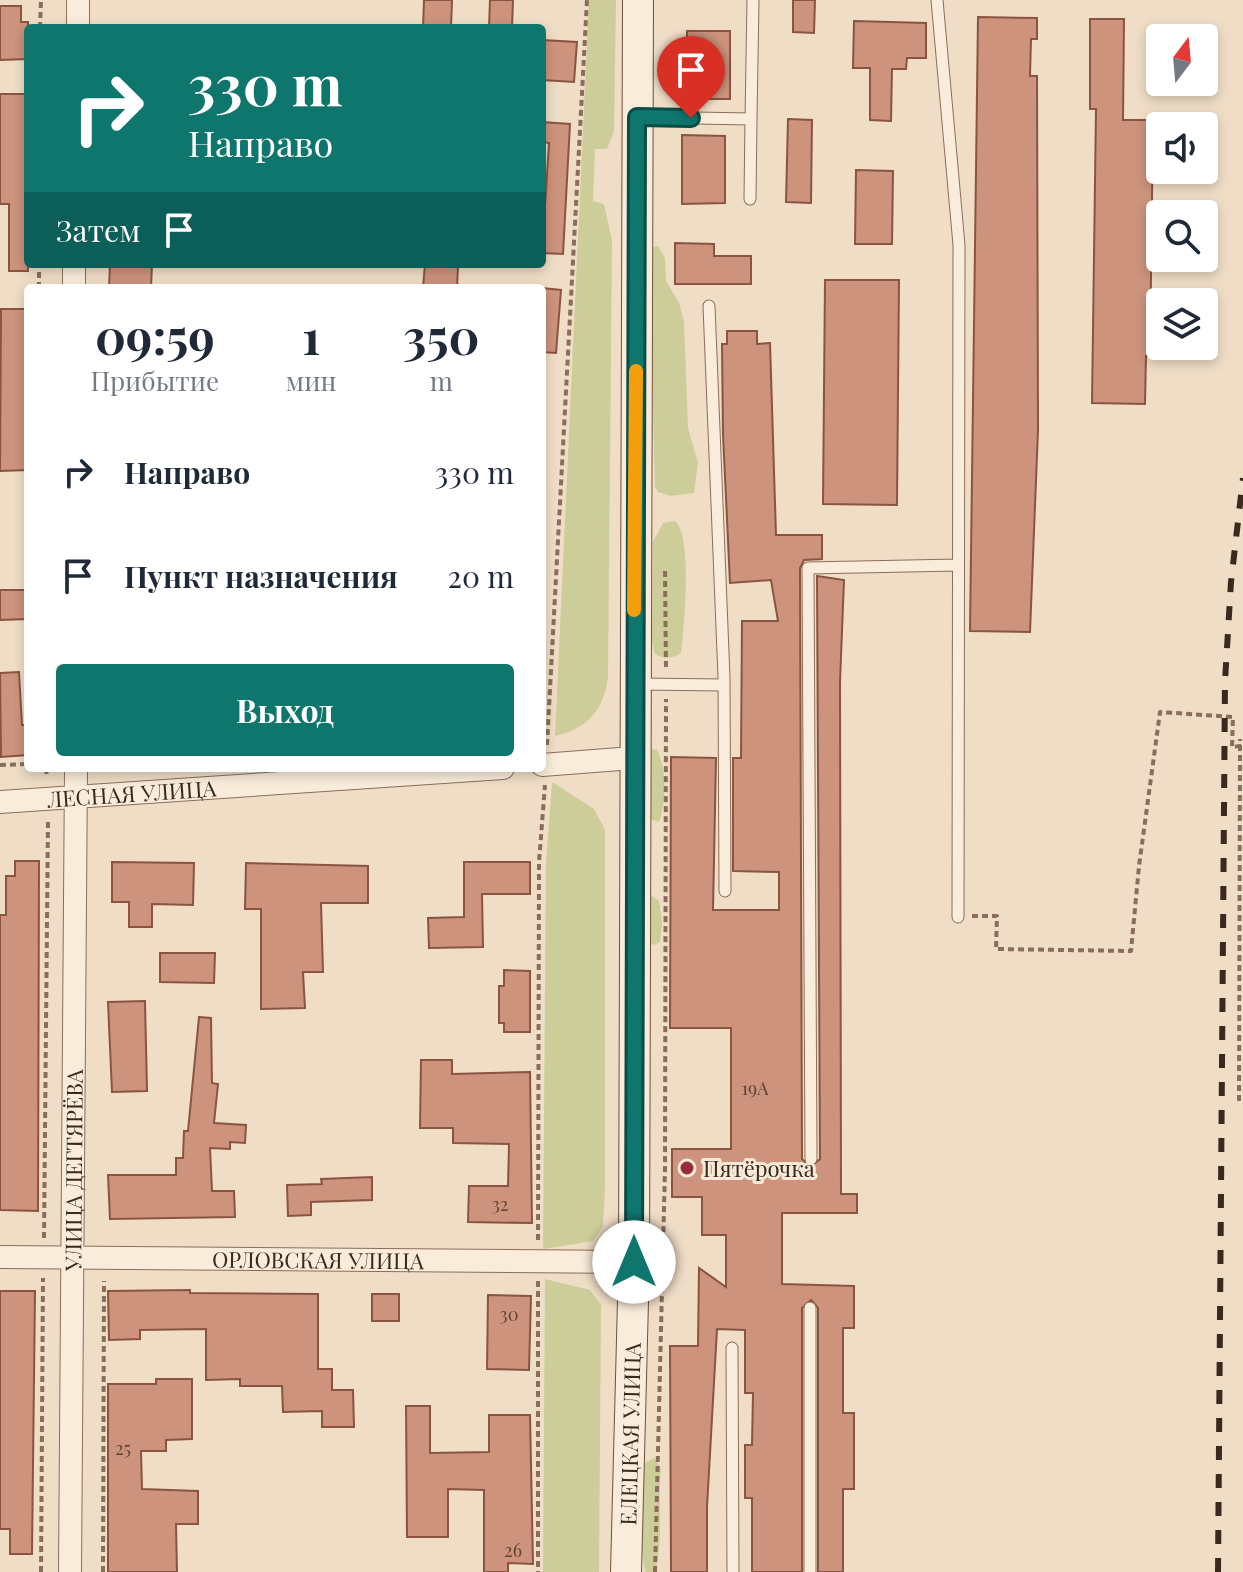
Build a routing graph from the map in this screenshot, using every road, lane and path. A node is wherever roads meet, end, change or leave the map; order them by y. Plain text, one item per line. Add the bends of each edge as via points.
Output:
1 (41, 0) edge
2 (78, 0) edge
3 (638, 0) edge
4 (753, 0) edge
5 (937, 0) edge
6 (40, 24) edge
7 (78, 24) edge
8 (637, 117) junction
9 (751, 119) junction
10 (750, 199) dead end
11 (709, 306) dead end
12 (958, 565) junction
13 (634, 684) junction
14 (724, 685) junction
15 (546, 700) edge
16 (550, 700) dead end
17 (1240, 739) dead end
18 (1241, 746) edge
19 (633, 758) junction
20 (24, 764) edge
21 (0, 765) edge
22 (546, 765) edge
23 (46, 772) edge
24 (76, 772) edge
25 (448, 772) edge
26 (77, 799) junction
27 (48, 800) junction
28 (0, 802) edge
29 (725, 891) dead end
30 (958, 917) joint
31 (1239, 1101) dead end
32 (811, 1159) dead end
33 (0, 1257) edge
34 (44, 1258) junction
35 (74, 1258) junction
36 (104, 1258) junction
37 (634, 1262) junction
38 (810, 1308) dead end
39 (732, 1348) dead end
40 (41, 1572) edge
41 (70, 1572) edge
42 (103, 1572) edge
43 (626, 1572) edge
44 (733, 1572) edge
45 (810, 1572) edge

1 - 6 path
2 - 7 street
3 - 8 main road, ЕЛЕЦКАЯ УЛИЦА
4 - 9 lane
5 - 12 lane via 959,245
8 - 9 lane
8 - 13 main road, ЕЛЕЦКАЯ УЛИЦА
9 - 10 lane
11 - 14 lane
12 - 30 lane
12 - 32 lane via 808,568
13 - 14 lane
13 - 19 main road, ЕЛЕЦКАЯ УЛИЦА
14 - 29 lane
15 - 16 path
17 - 18 path
18 - 30 path via 1232,747 1233,717 1160,712 1131,951 996,949 997,916
18 - 31 path
19 - 22 street
19 - 37 main road, ЕЛЕЦКАЯ УЛИЦА
20 - 21 path
23 - 27 path
24 - 26 street, УЛИЦА ДЕГТЯРЁВА
25 - 26 street, ЛЕСНАЯ УЛИЦА
26 - 27 street, ЛЕСНАЯ УЛИЦА
26 - 35 street, УЛИЦА ДЕГТЯРЁВА
27 - 28 street, ЛЕСНАЯ УЛИЦА
27 - 34 path
33 - 34 street, ОРЛОВСКАЯ УЛИЦА
34 - 35 street, ОРЛОВСКАЯ УЛИЦА
34 - 40 path
35 - 36 street, ОРЛОВСКАЯ УЛИЦА
35 - 41 street, УЛИЦА ДЕГТЯРЁВА
36 - 37 street, ОРЛОВСКАЯ УЛИЦА
36 - 42 path
37 - 43 main road, ЕЛЕЦКАЯ УЛИЦА
38 - 45 lane
39 - 44 lane

